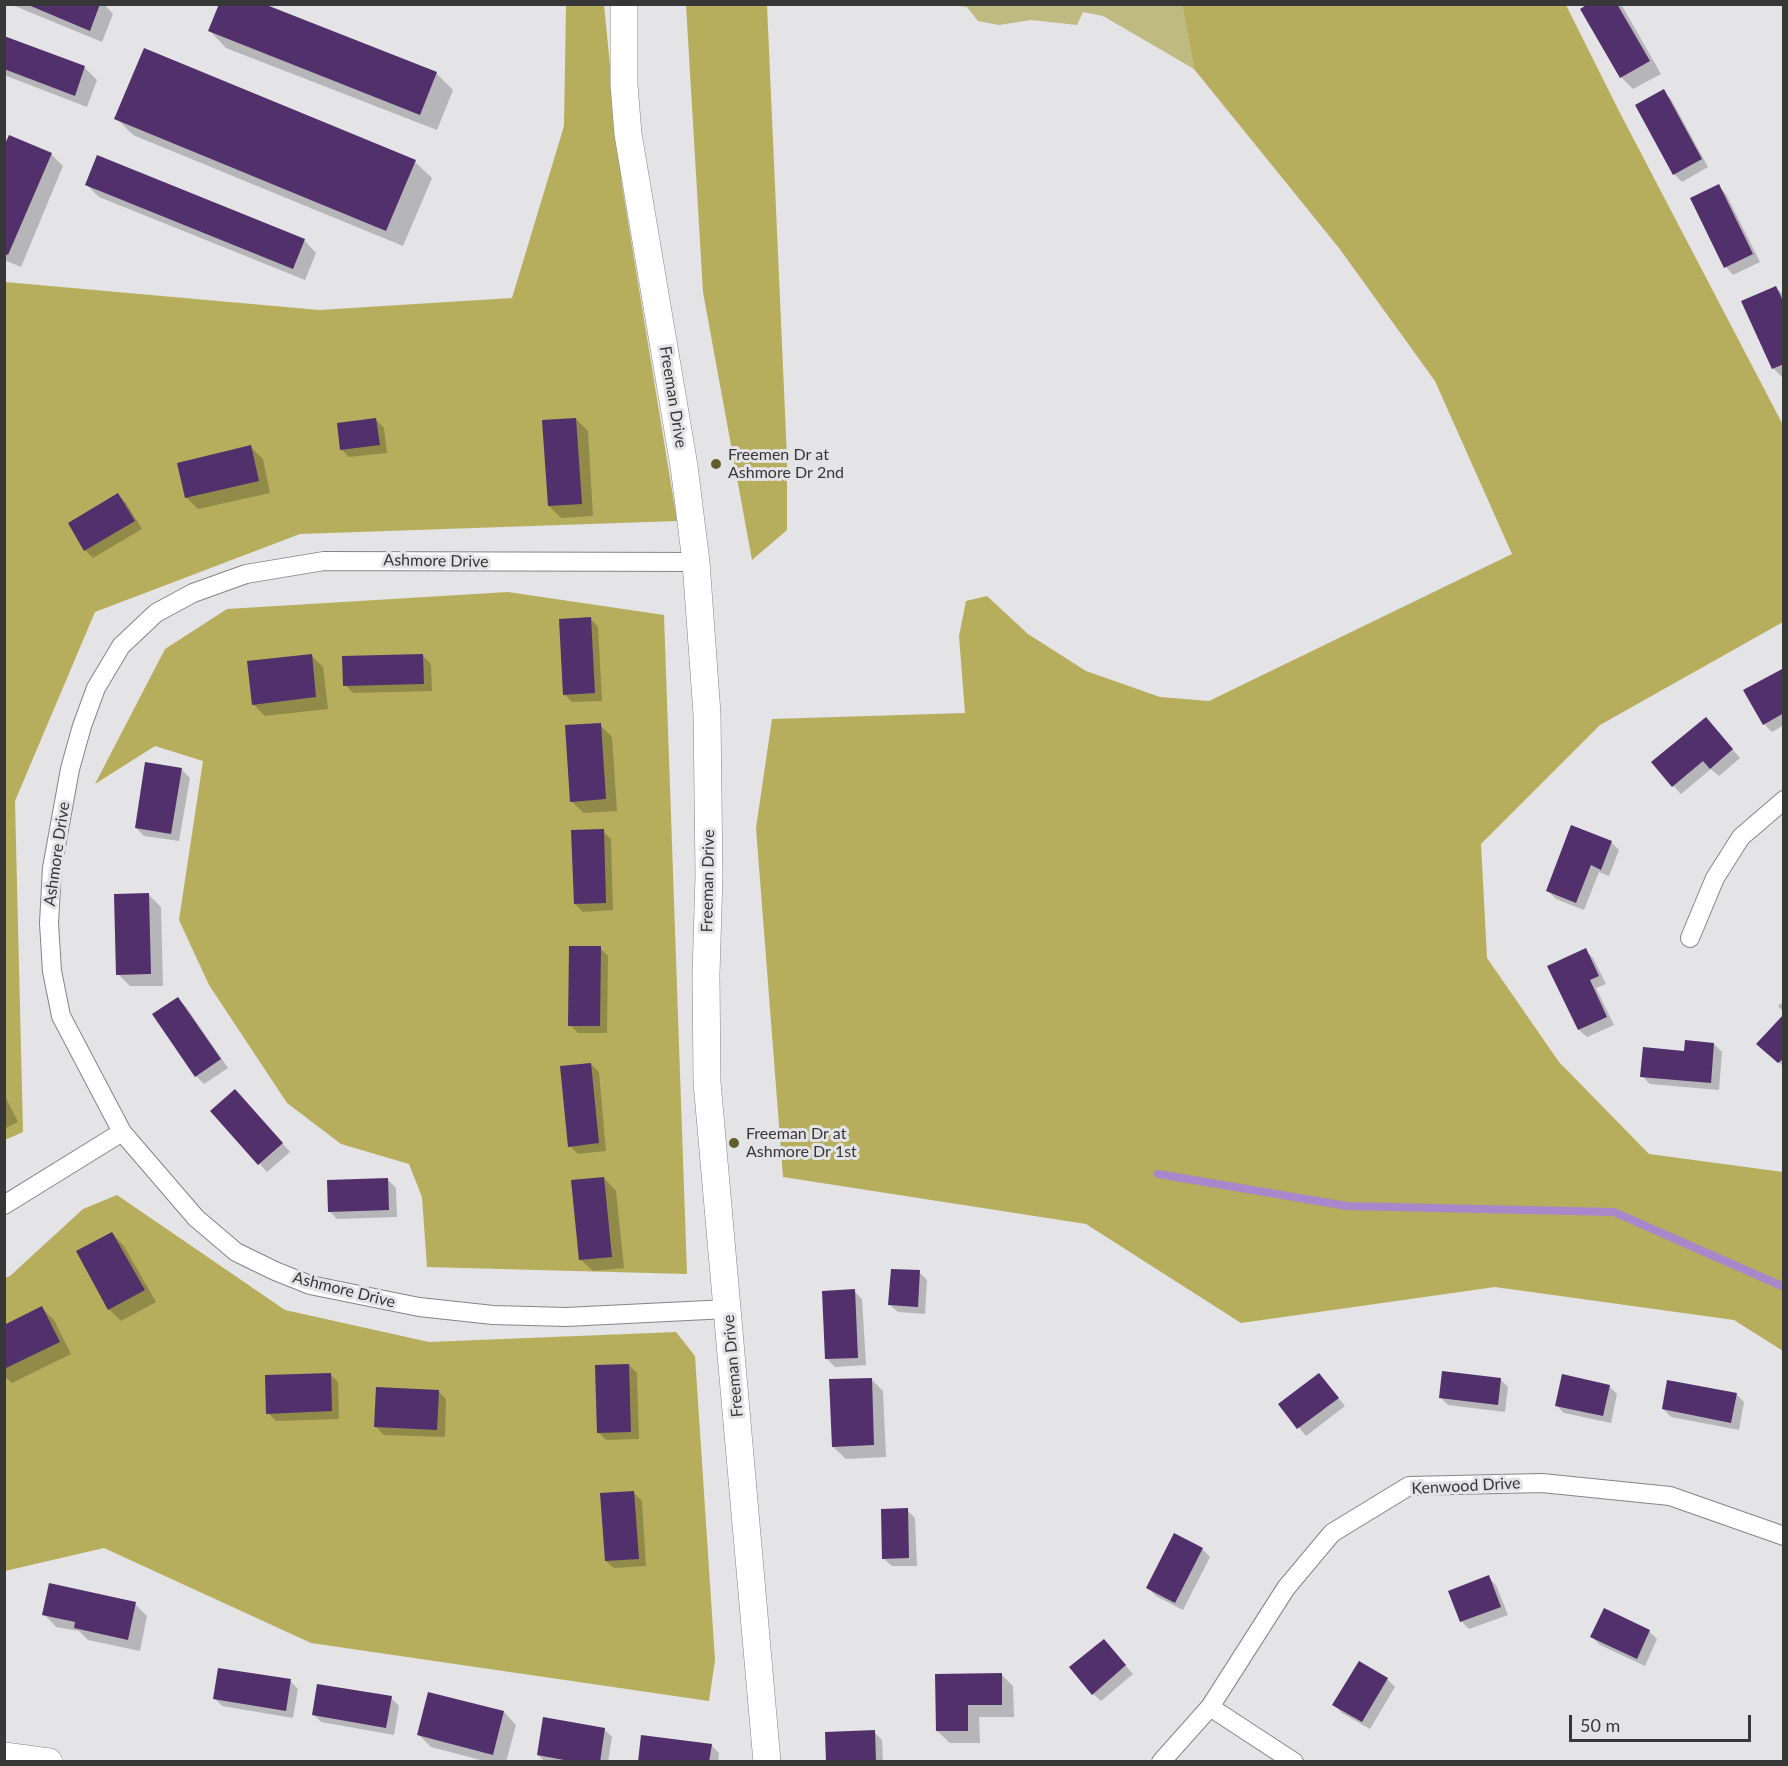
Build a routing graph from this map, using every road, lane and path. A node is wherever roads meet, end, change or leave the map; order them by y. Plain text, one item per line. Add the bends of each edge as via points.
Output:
1 (624, 4) edge
2 (696, 562) junction
3 (1784, 800) edge
4 (1690, 938) dead end
5 (122, 1132) junction
6 (4, 1205) edge
7 (728, 1309) junction
8 (1784, 1536) edge
9 (1210, 1707) junction
10 (4, 1756) edge
11 (49, 1761) edge
12 (767, 1761) edge
13 (1161, 1761) edge
14 (1294, 1761) edge

1 - 2 street, Freeman Drive via 628,134 684,466
2 - 5 street, Ashmore Drive via 324,561 246,574 193,593 156,613 121,646 96,688 70,770 52,868 49,923 52,971 61,1016
2 - 7 street, Freeman Drive via 708,725 707,1082
3 - 4 street via 1741,837 1715,878
5 - 6 street
5 - 7 street, Ashmore Drive via 196,1218 236,1251 310,1285 419,1307 493,1315 566,1317
7 - 12 street, Freeman Drive
8 - 9 street, Kenwood Drive via 1670,1496 1542,1483 1409,1486 1332,1533 1286,1588
9 - 13 street, Kenwood Drive
9 - 14 street
10 - 11 street

